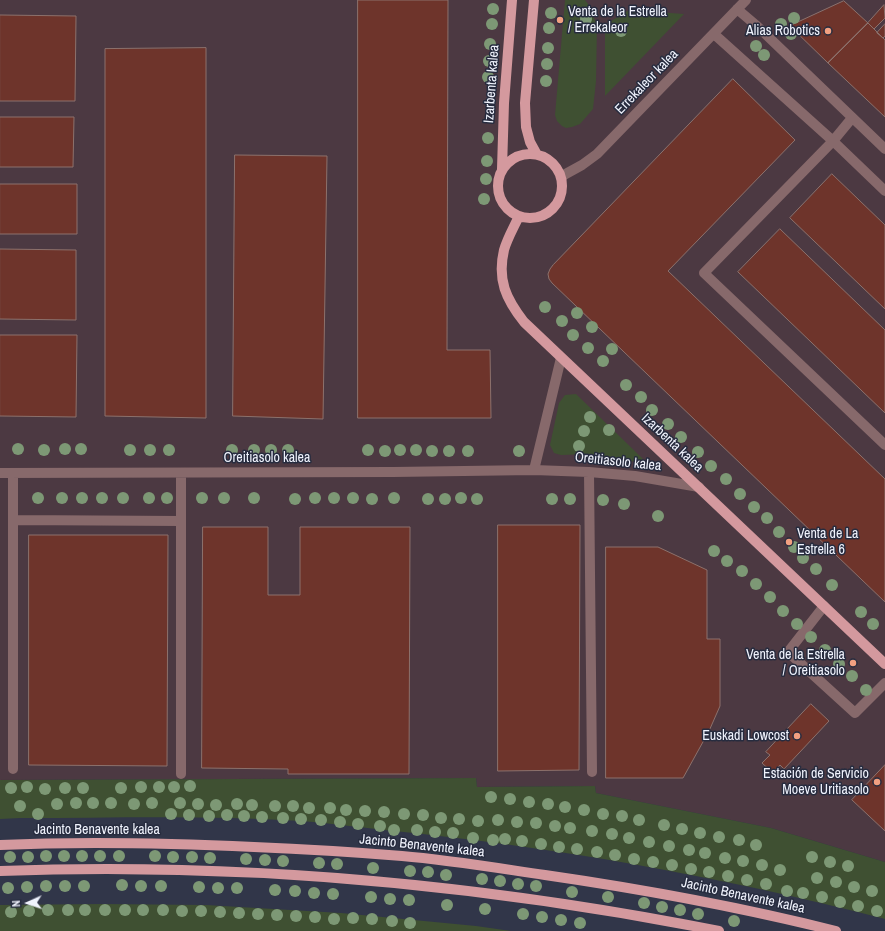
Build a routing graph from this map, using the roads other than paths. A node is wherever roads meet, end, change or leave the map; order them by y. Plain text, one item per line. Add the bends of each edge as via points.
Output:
1 (512, 0) edge
2 (534, 0) edge
3 (746, 0) edge
4 (738, 9) junction
5 (714, 34) junction
6 (852, 118) junction
7 (833, 141) junction
8 (885, 149) edge
9 (536, 153) junction
10 (502, 169) junction
11 (562, 176) junction
12 (885, 191) edge
13 (519, 216) junction
14 (561, 358) junction
15 (885, 445) edge
16 (534, 470) junction
17 (589, 472) junction
18 (0, 473) edge
19 (13, 473) junction
20 (181, 473) junction
21 (699, 487) junction
22 (13, 520) junction
23 (181, 521) junction
24 (824, 606) junction
25 (885, 664) edge
26 (885, 683) edge
27 (13, 769) dead end
28 (592, 772) dead end
29 (181, 774) dead end
30 (0, 845) edge
31 (0, 871) edge
32 (719, 931) edge
33 (836, 931) edge

1 - 10 main road, Izarbenta kalea
2 - 9 main road via 526,127
3 - 4 street, Errekaleor kalea
4 - 5 street, Errekaleor kalea
4 - 6 street
5 - 7 street
5 - 11 street, Errekaleor kalea via 597,154
6 - 7 street
6 - 8 street
7 - 12 street
7 - 15 street via 704,273
9 - 10 main road via 515,157
9 - 11 main road via 547,158
10 - 13 main road via 498,191 502,202
11 - 13 main road via 563,191 557,204 547,214 533,218
13 - 14 main road, Izarbenta kalea via 504,250 502,273 505,292 511,306 524,322
14 - 16 street
14 - 21 main road, Izarbenta kalea
16 - 17 street, Oreitiasolo kalea
16 - 20 street, Oreitiasolo kalea
17 - 21 street, Oreitiasolo kalea via 635,476
17 - 28 street
18 - 19 street, Oreitiasolo kalea
19 - 20 street, Oreitiasolo kalea
19 - 22 street
20 - 23 street
21 - 24 main road, Izarbenta kalea
22 - 23 street
22 - 27 street
23 - 29 street
24 - 25 main road, Izarbenta kalea
24 - 26 street via 788,652 855,713
30 - 33 main road, Jacinto Benavente kalea via 103,842 206,844 403,856 602,884 726,906
31 - 32 main road via 103,868 203,870 400,882 578,906

